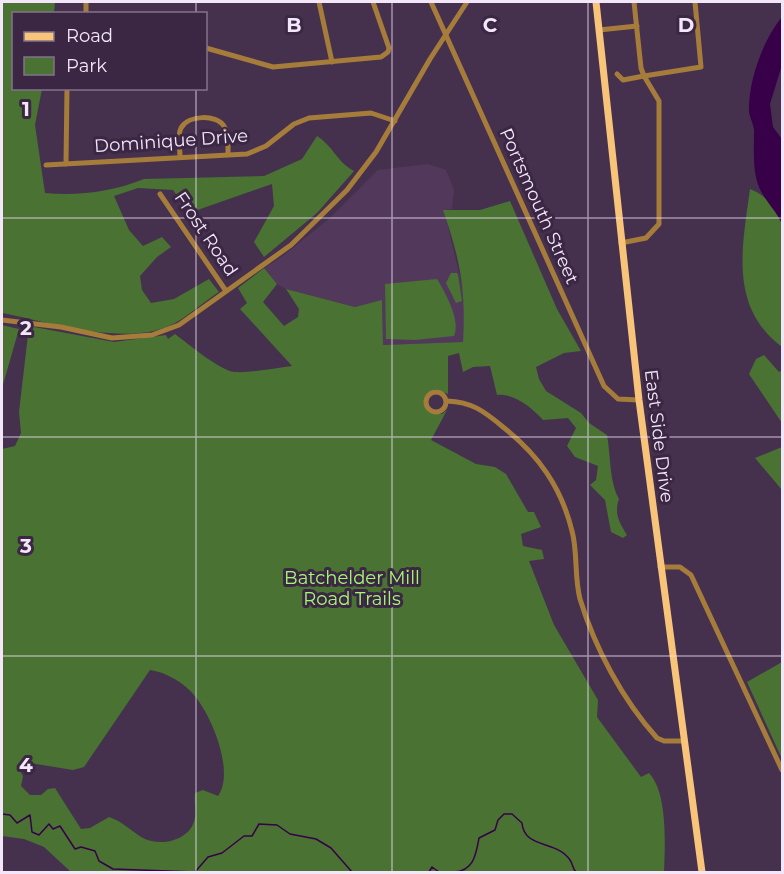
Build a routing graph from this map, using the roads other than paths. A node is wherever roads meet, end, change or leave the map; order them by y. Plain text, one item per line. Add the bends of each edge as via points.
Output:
1 (319, 2) edge
2 (373, 2) edge
3 (431, 2) edge
4 (468, 2) edge
5 (596, 2) edge
6 (634, 2) edge
7 (695, 2) edge
8 (637, 26) junction
9 (599, 30) junction
10 (446, 34) junction
11 (207, 48) edge
12 (332, 62) junction
13 (617, 74) dead end
14 (644, 76) junction
15 (67, 90) edge
16 (395, 121) junction
17 (228, 154) junction
18 (180, 156) junction
19 (66, 164) junction
20 (46, 165) dead end
21 (160, 194) dead end
22 (621, 243) junction
23 (226, 291) junction
24 (2, 320) edge
25 (639, 400) junction
26 (447, 401) dead end
27 (660, 567) junction
28 (683, 741) junction
29 (783, 771) edge
30 (702, 873) edge

1 - 12 street
2 - 12 street via 388,52 381,57
3 - 10 street, Portsmouth Street
4 - 10 street
5 - 9 main road, East Side Drive
6 - 8 street
7 - 14 street via 701,68
8 - 9 street
8 - 14 street
9 - 22 main road, East Side Drive
10 - 16 street
10 - 25 street, Portsmouth Street via 604,386 618,399
11 - 12 street via 267,67
13 - 14 street via 623,80
14 - 22 street via 659,101 660,219 655,231 646,238
15 - 19 street
16 - 17 street, Dominique Drive via 371,113 309,118 260,149
16 - 23 street via 347,190 291,245
17 - 18 street, Dominique Drive
17 - 18 street via 225,128 218,120 208,118 190,120 182,127
18 - 19 street, Dominique Drive
19 - 20 street, Dominique Drive
21 - 23 street, Frost Road
22 - 25 main road, East Side Drive
23 - 24 street via 179,325 152,335 112,338
25 - 27 main road, East Side Drive
26 - 28 street via 478,407 538,458 569,521 580,599 610,672 657,738
27 - 28 main road, East Side Drive
27 - 29 street via 680,567 691,575
28 - 30 main road, East Side Drive

